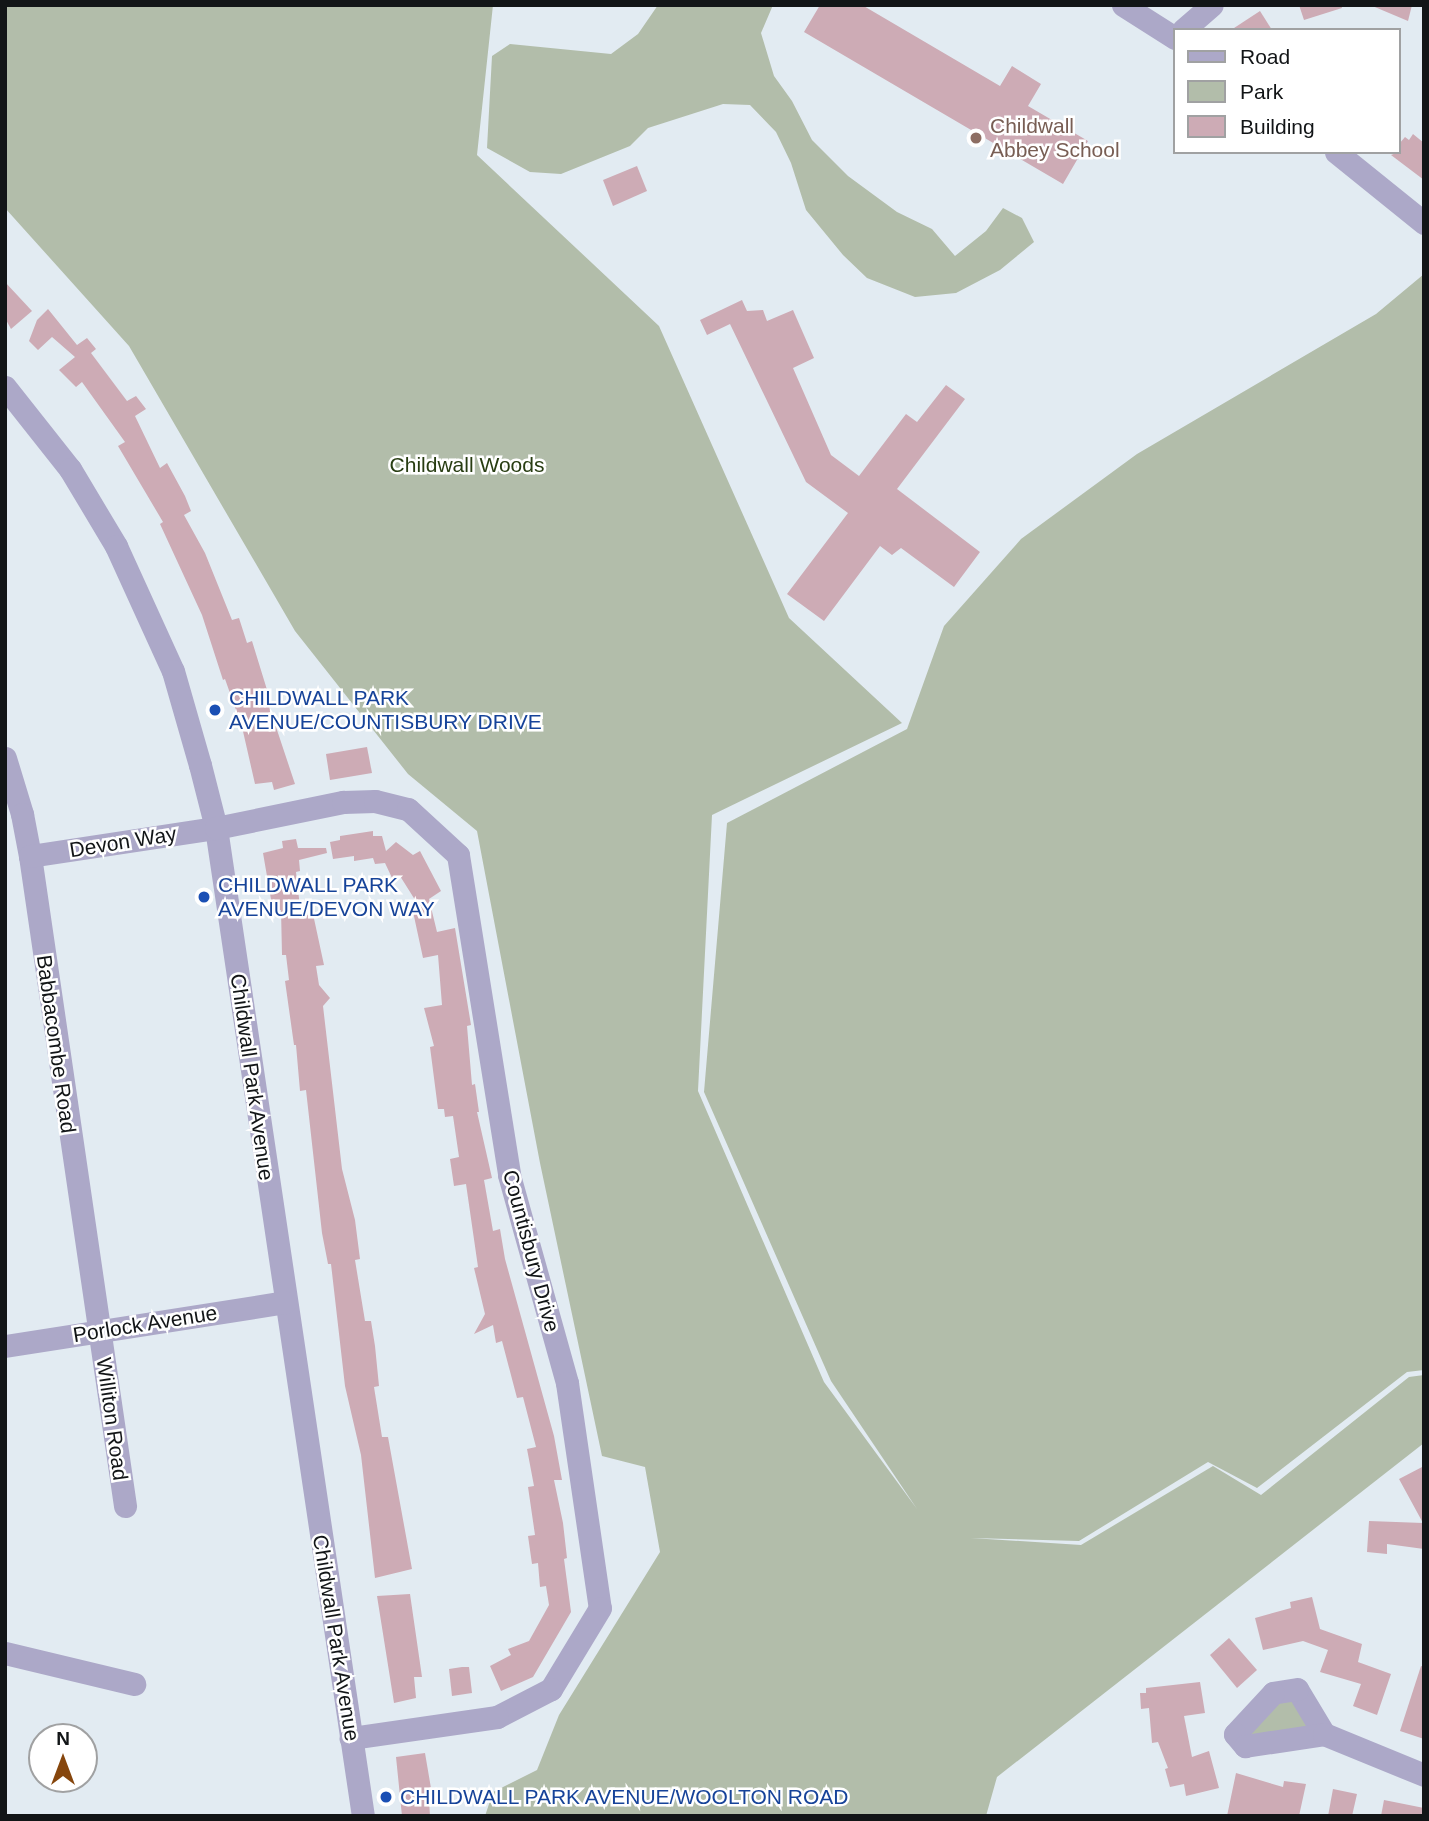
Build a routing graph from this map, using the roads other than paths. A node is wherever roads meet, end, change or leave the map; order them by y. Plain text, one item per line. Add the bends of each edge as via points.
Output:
1 (1123, 5) edge
2 (1212, 5) edge
3 (1185, 28) edge
4 (1174, 37) edge
5 (1338, 154) edge
6 (1424, 223) edge
7 (5, 387) edge
8 (5, 758) edge
9 (216, 828) junction
10 (30, 856) junction
11 (285, 1302) junction
12 (99, 1332) junction
13 (5, 1346) edge
14 (125, 1506) dead end
15 (5, 1653) edge
16 (134, 1684) dead end
17 (1324, 1734) dead end
18 (351, 1738) junction
19 (1424, 1775) edge
20 (363, 1816) edge

1 - 4 street
2 - 3 street
5 - 6 street
7 - 9 street, Childwall Park Avenue via 70,468 146,607 173,671
8 - 10 street, Babbacombe Road
9 - 10 street, Devon Way
9 - 11 street, Childwall Park Avenue
9 - 18 street, Countisbury Drive via 343,802 375,801 408,809 458,855 509,1175 567,1383 600,1608 551,1689 497,1717
10 - 12 street, Babbacombe Road
11 - 12 street, Porlock Avenue
11 - 18 street, Childwall Park Avenue
12 - 13 street, Porlock Avenue
12 - 14 street, Williton Road
15 - 16 street
17 - 19 street
18 - 20 street, Childwall Park Avenue

